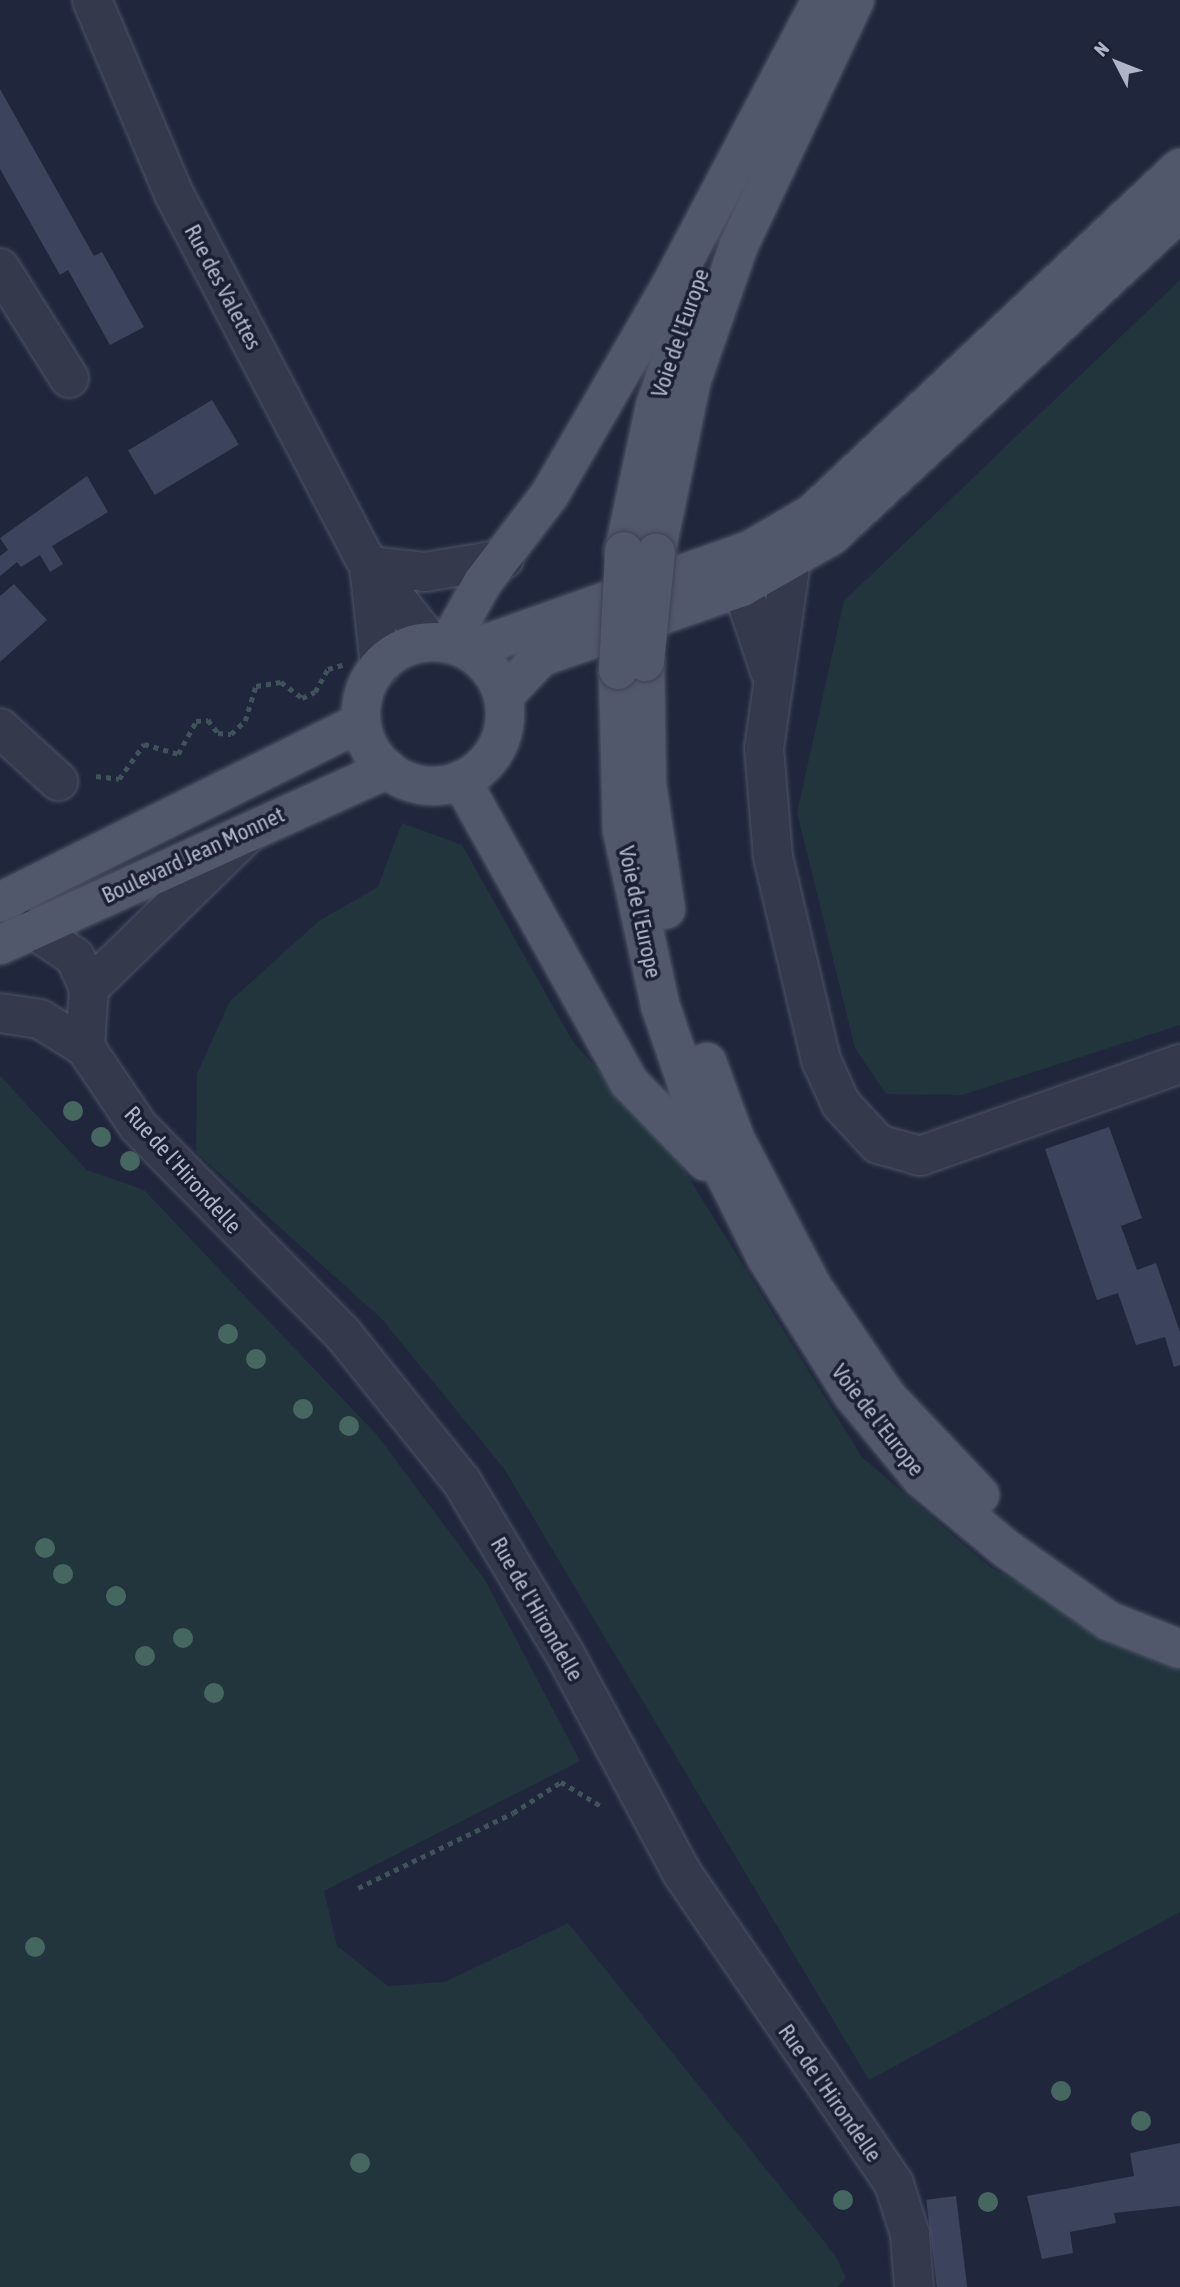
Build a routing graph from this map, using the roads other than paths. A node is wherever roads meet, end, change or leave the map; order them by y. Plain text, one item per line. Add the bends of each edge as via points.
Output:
1 (92, 0) edge
2 (824, 0) edge
3 (855, 0) edge
4 (1180, 168) edge
5 (1180, 212) edge
6 (0, 268) edge
7 (69, 378) dead end
8 (773, 550) junction
9 (640, 552) junction
10 (504, 559) junction
11 (369, 566) junction
12 (742, 587) junction
13 (449, 645) junction
14 (363, 665) junction
15 (632, 666) junction
16 (772, 676) junction
17 (503, 697) junction
18 (361, 722) junction
19 (0, 728) edge
20 (388, 769) junction
21 (461, 780) junction
22 (58, 781) road end
23 (256, 825) junction
24 (0, 902) edge
25 (16, 937) edge
26 (89, 988) junction
27 (0, 1013) edge
28 (85, 1047) junction
29 (1180, 1064) edge
30 (766, 1258) junction
31 (1180, 1625) edge
32 (1180, 1649) edge
33 (914, 2287) edge

1 - 11 street, Rue des Valettes via 174,194
2 - 9 main road, Voie de l'Europe via 705,260 655,406
2 - 10 main road via 670,287 550,494
3 - 9 main road, Voie de l'Europe via 739,245 691,382
4 - 8 main road
5 - 8 main road via 853,521
6 - 7 street
8 - 12 main road
8 - 13 main road
8 - 16 street
9 - 15 main road, Voie de l'Europe, bridge
10 - 11 street via 425,572
10 - 13 main road
11 - 13 street, Rue des Valettes
11 - 14 street, Rue des Valettes
12 - 16 street
12 - 17 main road via 541,657
13 - 14 main road via 412,645
13 - 17 main road via 491,672
14 - 18 main road via 368,682
15 - 30 main road, Voie de l'Europe via 622,830 660,1005 702,1128
15 - 31 main road, Voie de l'Europe via 658,875 690,1014 735,1139 813,1288 887,1397 947,1465 1027,1537 1108,1592
16 - 29 street via 764,748 773,857 821,1060 841,1104 878,1144 920,1156
17 - 21 main road via 497,746
18 - 20 main road via 366,742
18 - 24 main road
19 - 22 street
20 - 21 main road via 413,784
20 - 23 main road, Boulevard Jean Monnet
21 - 30 main road via 629,1082 696,1146
23 - 25 main road, Boulevard Jean Monnet
23 - 26 street
25 - 26 street via 75,957
26 - 28 street
27 - 28 street via 40,1019
28 - 33 street, Rue de l'Hirondelle via 138,1126 343,1334 462,1482 565,1654 682,1873 894,2184 910,2234
30 - 32 main road, Voie de l'Europe via 853,1395 922,1479 1005,1548 1109,1621

